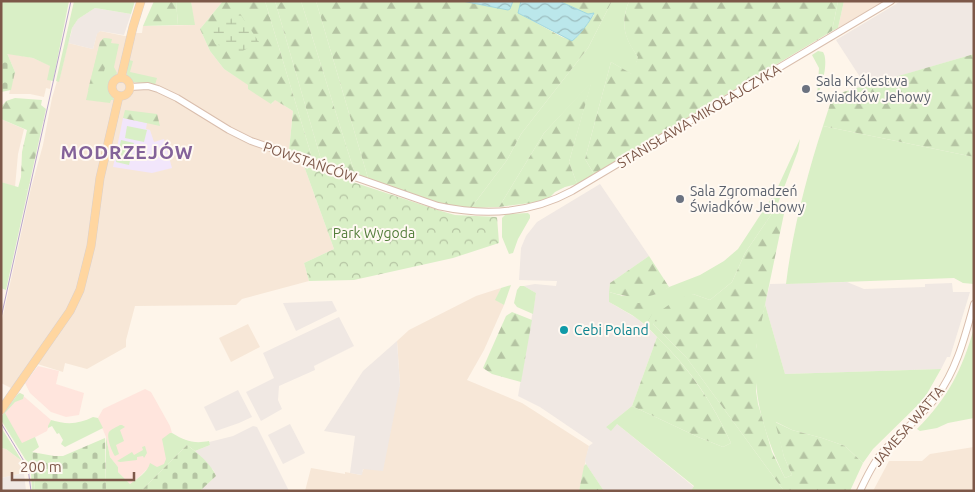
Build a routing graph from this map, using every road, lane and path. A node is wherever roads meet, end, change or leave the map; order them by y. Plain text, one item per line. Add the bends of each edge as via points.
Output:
1 (141, 1) edge
2 (890, 1) edge
3 (121, 78) junction
4 (130, 87) junction
5 (119, 96) junction
6 (500, 212) joint
7 (974, 304) edge
8 (1, 410) edge
9 (860, 491) edge

1 - 3 main road
2 - 6 street, STANISŁAWA MIKOŁAJCZYKA via 565,195 533,207
3 - 4 main road
3 - 5 main road via 112,85 114,93
4 - 5 main road via 126,94
4 - 6 street, POWSTAŃCÓW via 158,89 251,141 438,206
5 - 8 main road via 80,290 70,311
7 - 9 street, JAMESA WATTA via 960,353 942,390 882,454

